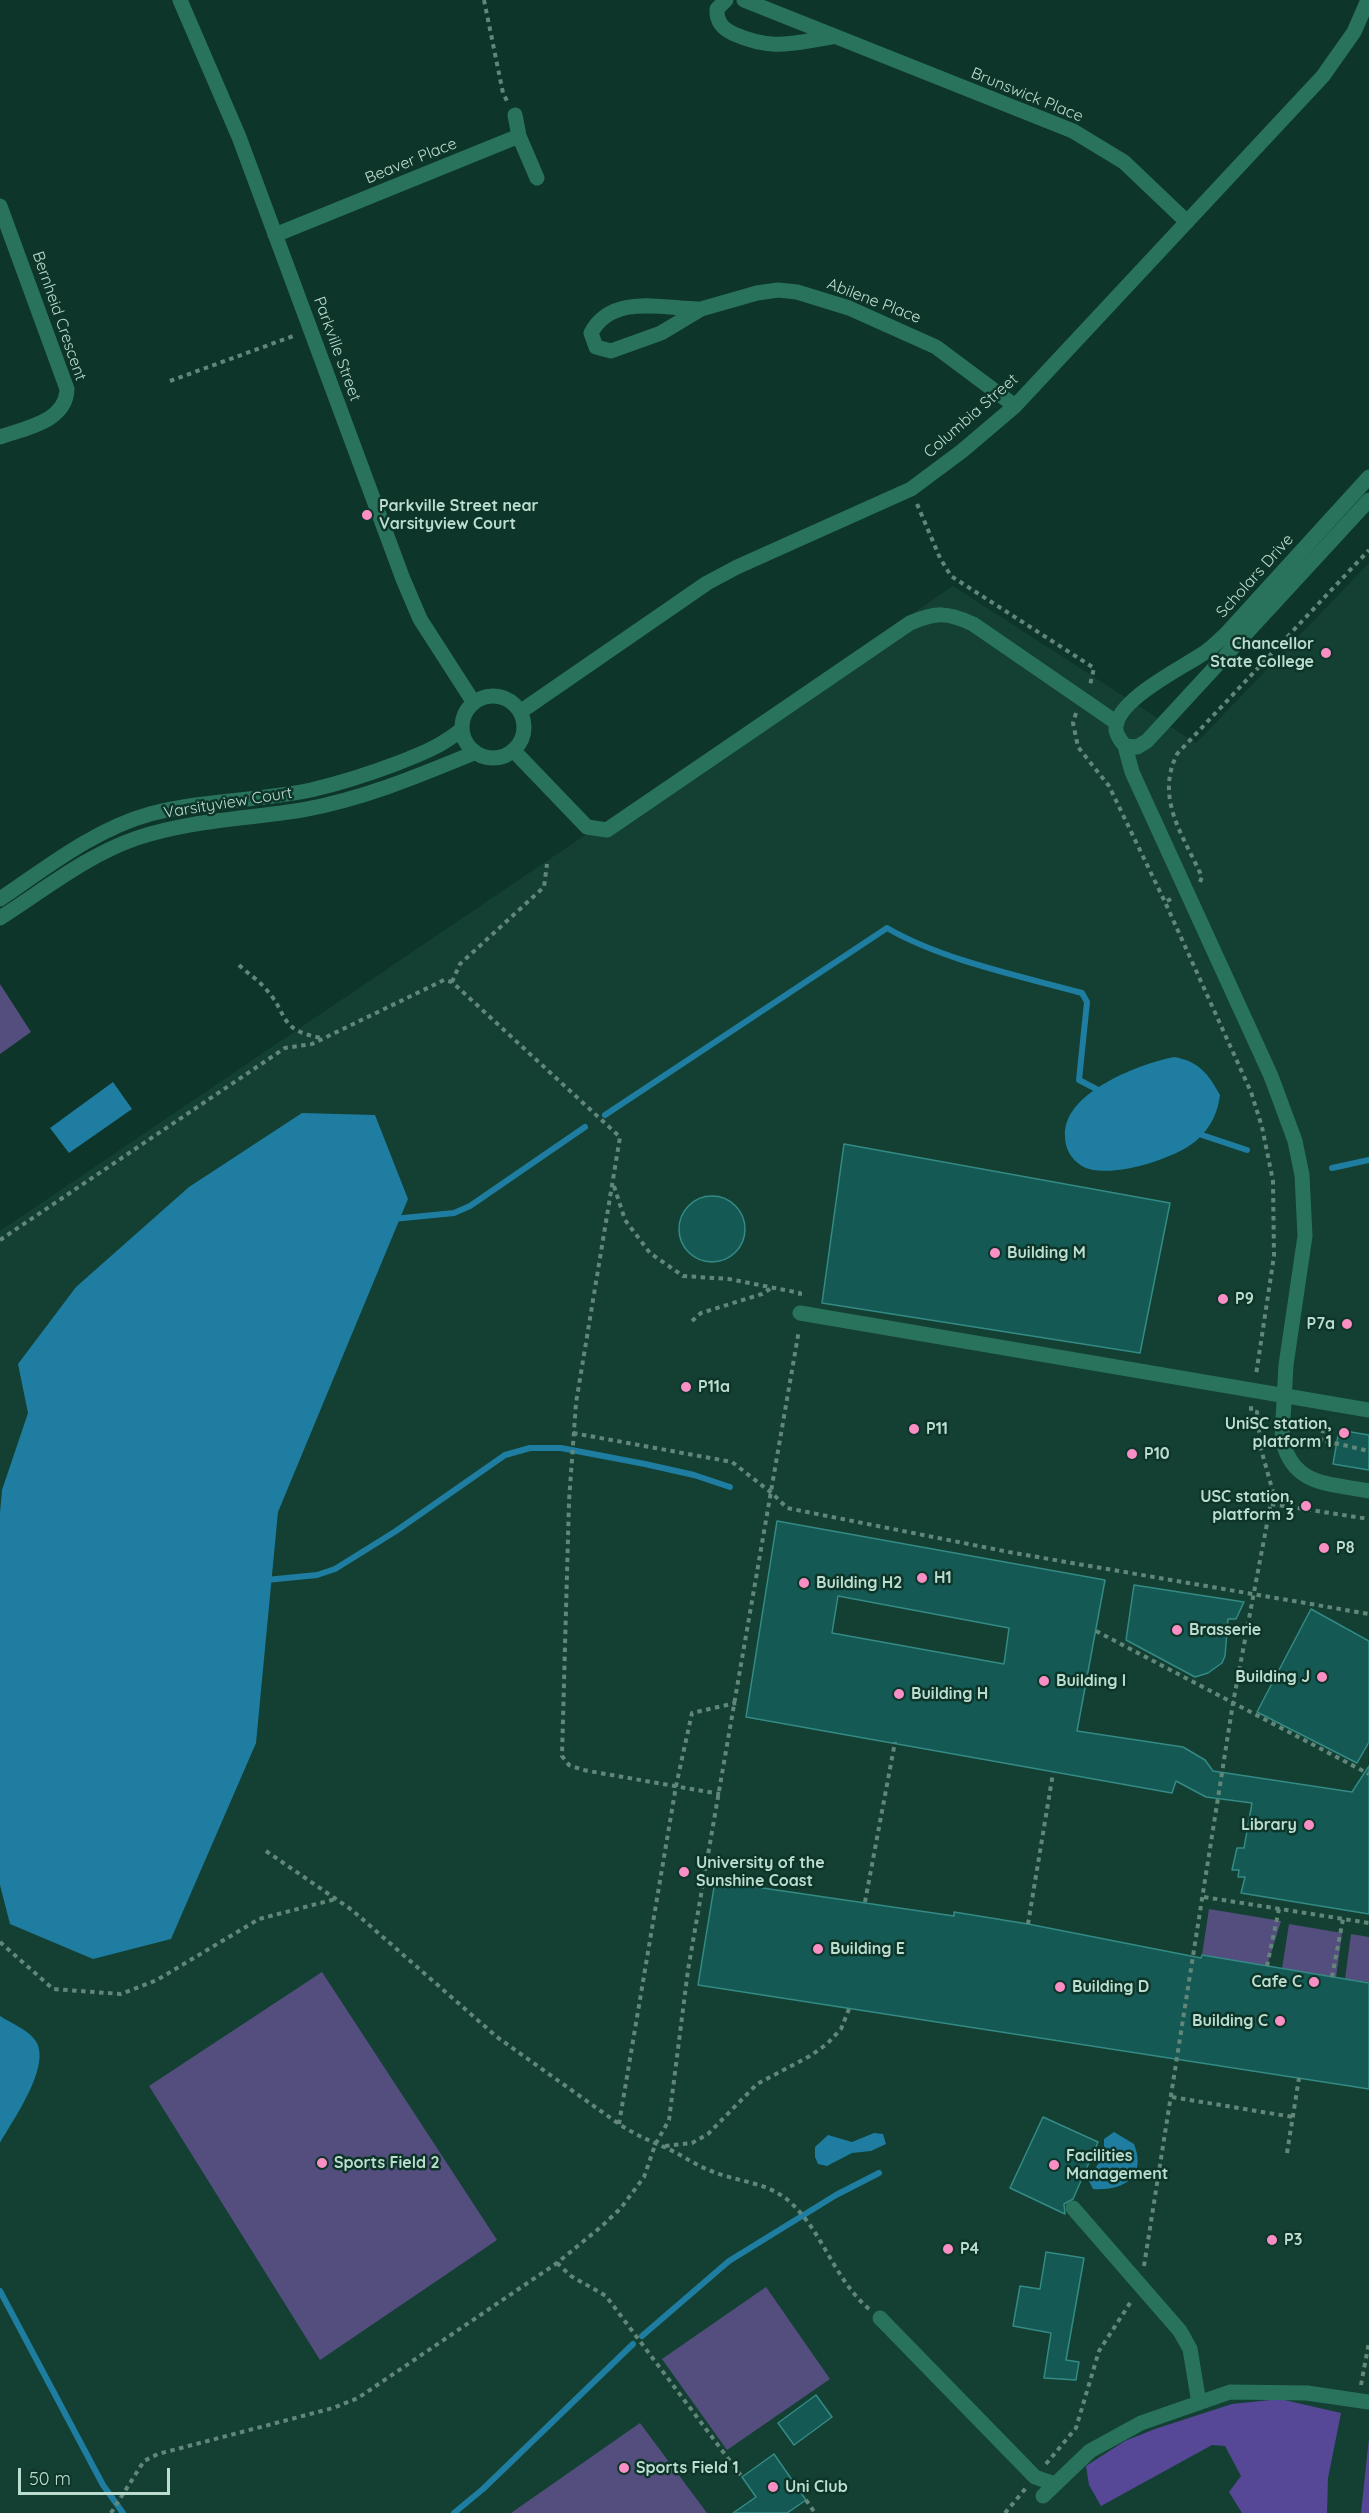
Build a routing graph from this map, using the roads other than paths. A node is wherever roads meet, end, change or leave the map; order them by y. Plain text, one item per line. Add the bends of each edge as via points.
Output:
1 (181, 0) edge
2 (726, 0) edge
3 (744, 0) edge
4 (1368, 0) edge
5 (832, 37) junction
6 (515, 115) road end
7 (519, 136) junction
8 (537, 178) dead end
9 (0, 206) edge
10 (1187, 222) junction
11 (275, 235) junction
12 (701, 309) junction
13 (1015, 406) junction
14 (0, 437) edge
15 (1369, 477) edge
16 (1369, 500) edge
17 (474, 703) junction
18 (520, 712) junction
19 (1117, 723) junction
20 (462, 729) junction
21 (1125, 746) junction
22 (514, 751) junction
23 (474, 753) junction
24 (177, 808) junction
25 (179, 827) junction
26 (0, 899) edge
27 (0, 918) edge
28 (800, 1313) road end
29 (1285, 1396) junction
30 (1369, 1410) edge
31 (1369, 1491) edge
32 (1073, 2208) dead end
33 (880, 2318) road end
34 (1364, 2402) edge
35 (1199, 2403) junction
36 (1055, 2484) junction
37 (1043, 2496) dead end

1 - 11 street, Parkville Street via 223,96
2 - 5 street via 717,9 719,23 755,44 777,46
3 - 5 street, Brunswick Place
4 - 10 street, Columbia Street via 1354,32 1323,76
5 - 10 street, Brunswick Place via 1073,131 1124,162
6 - 7 street
7 - 8 street
7 - 11 street, Beaver Place
9 - 14 street, Bernheid Crescent via 67,392 57,414
10 - 13 street, Columbia Street
11 - 17 street, Parkville Street via 420,619
12 - 12 street, Abilene Place via 661,333 611,351 596,347 591,333 597,322 627,306
12 - 13 street, Abilene Place via 778,290 849,308 936,347
13 - 18 street, Columbia Street via 911,489 707,584
15 - 19 street, Scholars Drive via 1225,635 1142,694
16 - 21 street, Scholars Drive via 1147,741 1137,747
17 - 18 street via 482,698 500,697
17 - 20 street via 462,719
18 - 22 street via 524,732
19 - 21 street via 1116,730
19 - 22 street via 973,624 956,616 932,613 910,622 607,830 587,826
20 - 23 street via 463,738
20 - 24 street, Varsityview Court via 429,751 362,777 310,790
21 - 29 street via 1132,772 1285,1110 1302,1175 1305,1236
22 - 23 street via 494,759
23 - 25 street, Varsityview Court via 370,794 302,810
24 - 25 street
24 - 26 street, Varsityview Court via 114,828
25 - 27 street, Varsityview Court via 136,838 92,857
28 - 29 street
29 - 30 street
29 - 31 street via 1282,1438 1295,1470 1305,1476
32 - 35 street via 1180,2331 1190,2349
33 - 36 street via 1035,2477
34 - 35 street via 1307,2393 1230,2392
35 - 36 street via 1141,2423 1090,2451
36 - 37 street

